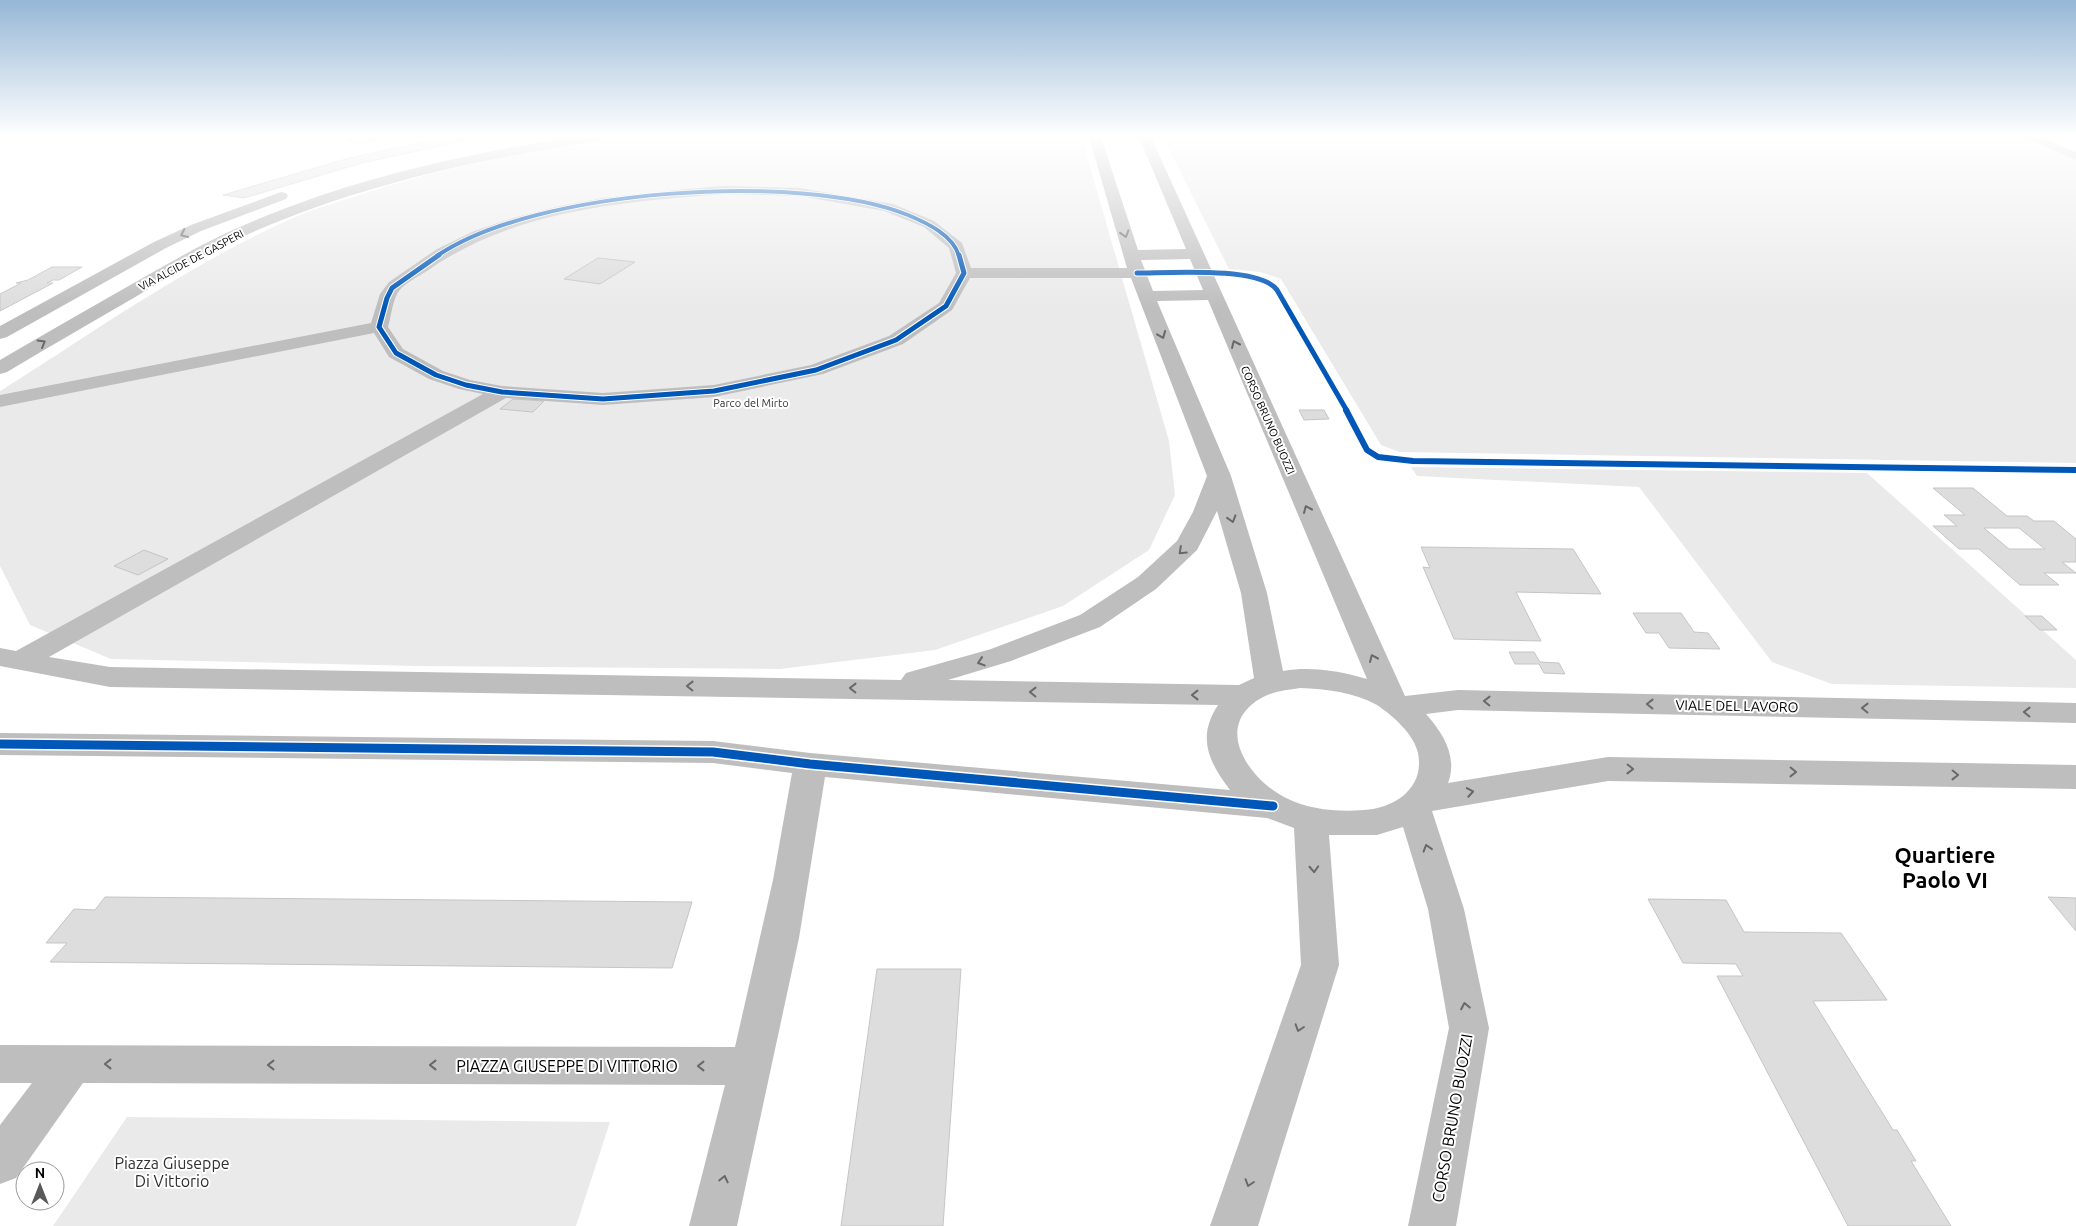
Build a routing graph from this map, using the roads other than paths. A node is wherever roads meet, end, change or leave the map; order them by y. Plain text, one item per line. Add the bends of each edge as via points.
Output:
1 (288, 194) edge
2 (338, 194) edge
3 (669, 194) edge
4 (813, 194) edge
5 (1113, 194) edge
6 (1170, 194) edge
7 (1196, 254) junction
8 (1134, 264) junction
9 (964, 273) junction
10 (1214, 295) junction
11 (1146, 296) junction
12 (379, 327) junction
13 (0, 333) edge
14 (0, 368) edge
15 (502, 392) junction
16 (0, 401) edge
17 (1219, 476) junction
18 (10, 659) edge
19 (884, 689) junction
20 (1257, 689) junction
21 (1396, 704) junction
22 (2076, 713) edge
23 (0, 744) edge
24 (810, 764) junction
25 (2076, 778) edge
26 (1418, 804) junction
27 (1273, 806) junction
28 (1311, 820) junction
29 (0, 1064) edge
30 (72, 1064) junction
31 (750, 1066) junction
32 (0, 1162) edge
33 (712, 1226) edge
34 (1234, 1226) edge
35 (1432, 1226) edge

1 -> 13 street, VIA ALCIDE DE GASPERI via 221,218 160,245
14 -> 2 street, VIA ALCIDE DE GASPERI via 217,243
3 - 12 street via 565,209 492,230 430,258 390,291
4 - 9 street via 888,207 929,224 956,246
5 -> 8 street
6 - 7 street, CORSO BRUNO BUOZZI
7 - 8 street
7 - 10 street, CORSO BRUNO BUOZZI
8 - 9 street
8 - 11 street
9 - 15 street via 946,306 896,340 816,370 714,391 622,398
10 - 11 street
21 -> 10 street, CORSO BRUNO BUOZZI
11 -> 17 street
12 - 15 street via 396,353 436,376
12 - 16 street
15 - 18 street
17 -> 19 street via 1188,545 1147,583 1090,621 1001,655
17 -> 20 street via 1254,593
19 -> 18 street via 110,677
20 -> 19 street
20 - 21 street via 1300,678 1331,680 1363,688
20 - 27 street via 1226,713 1220,736 1226,761 1244,786
22 -> 21 street, VIALE DEL LAVORO via 1458,700
21 - 26 street via 1422,728 1434,753 1435,778
23 - 24 street via 713,752
24 - 27 street
24 - 31 street via 785,916
26 -> 25 street via 1608,769
26 - 28 street via 1386,820 1350,825
35 -> 26 street, CORSO BRUNO BUOZZI via 1469,1028 1446,909
27 - 28 street
28 -> 34 street via 1320,965
29 - 30 street, PIAZZA GIUSEPPE DI VITTORIO
31 -> 30 street, PIAZZA GIUSEPPE DI VITTORIO
30 - 32 street
33 -> 31 street

